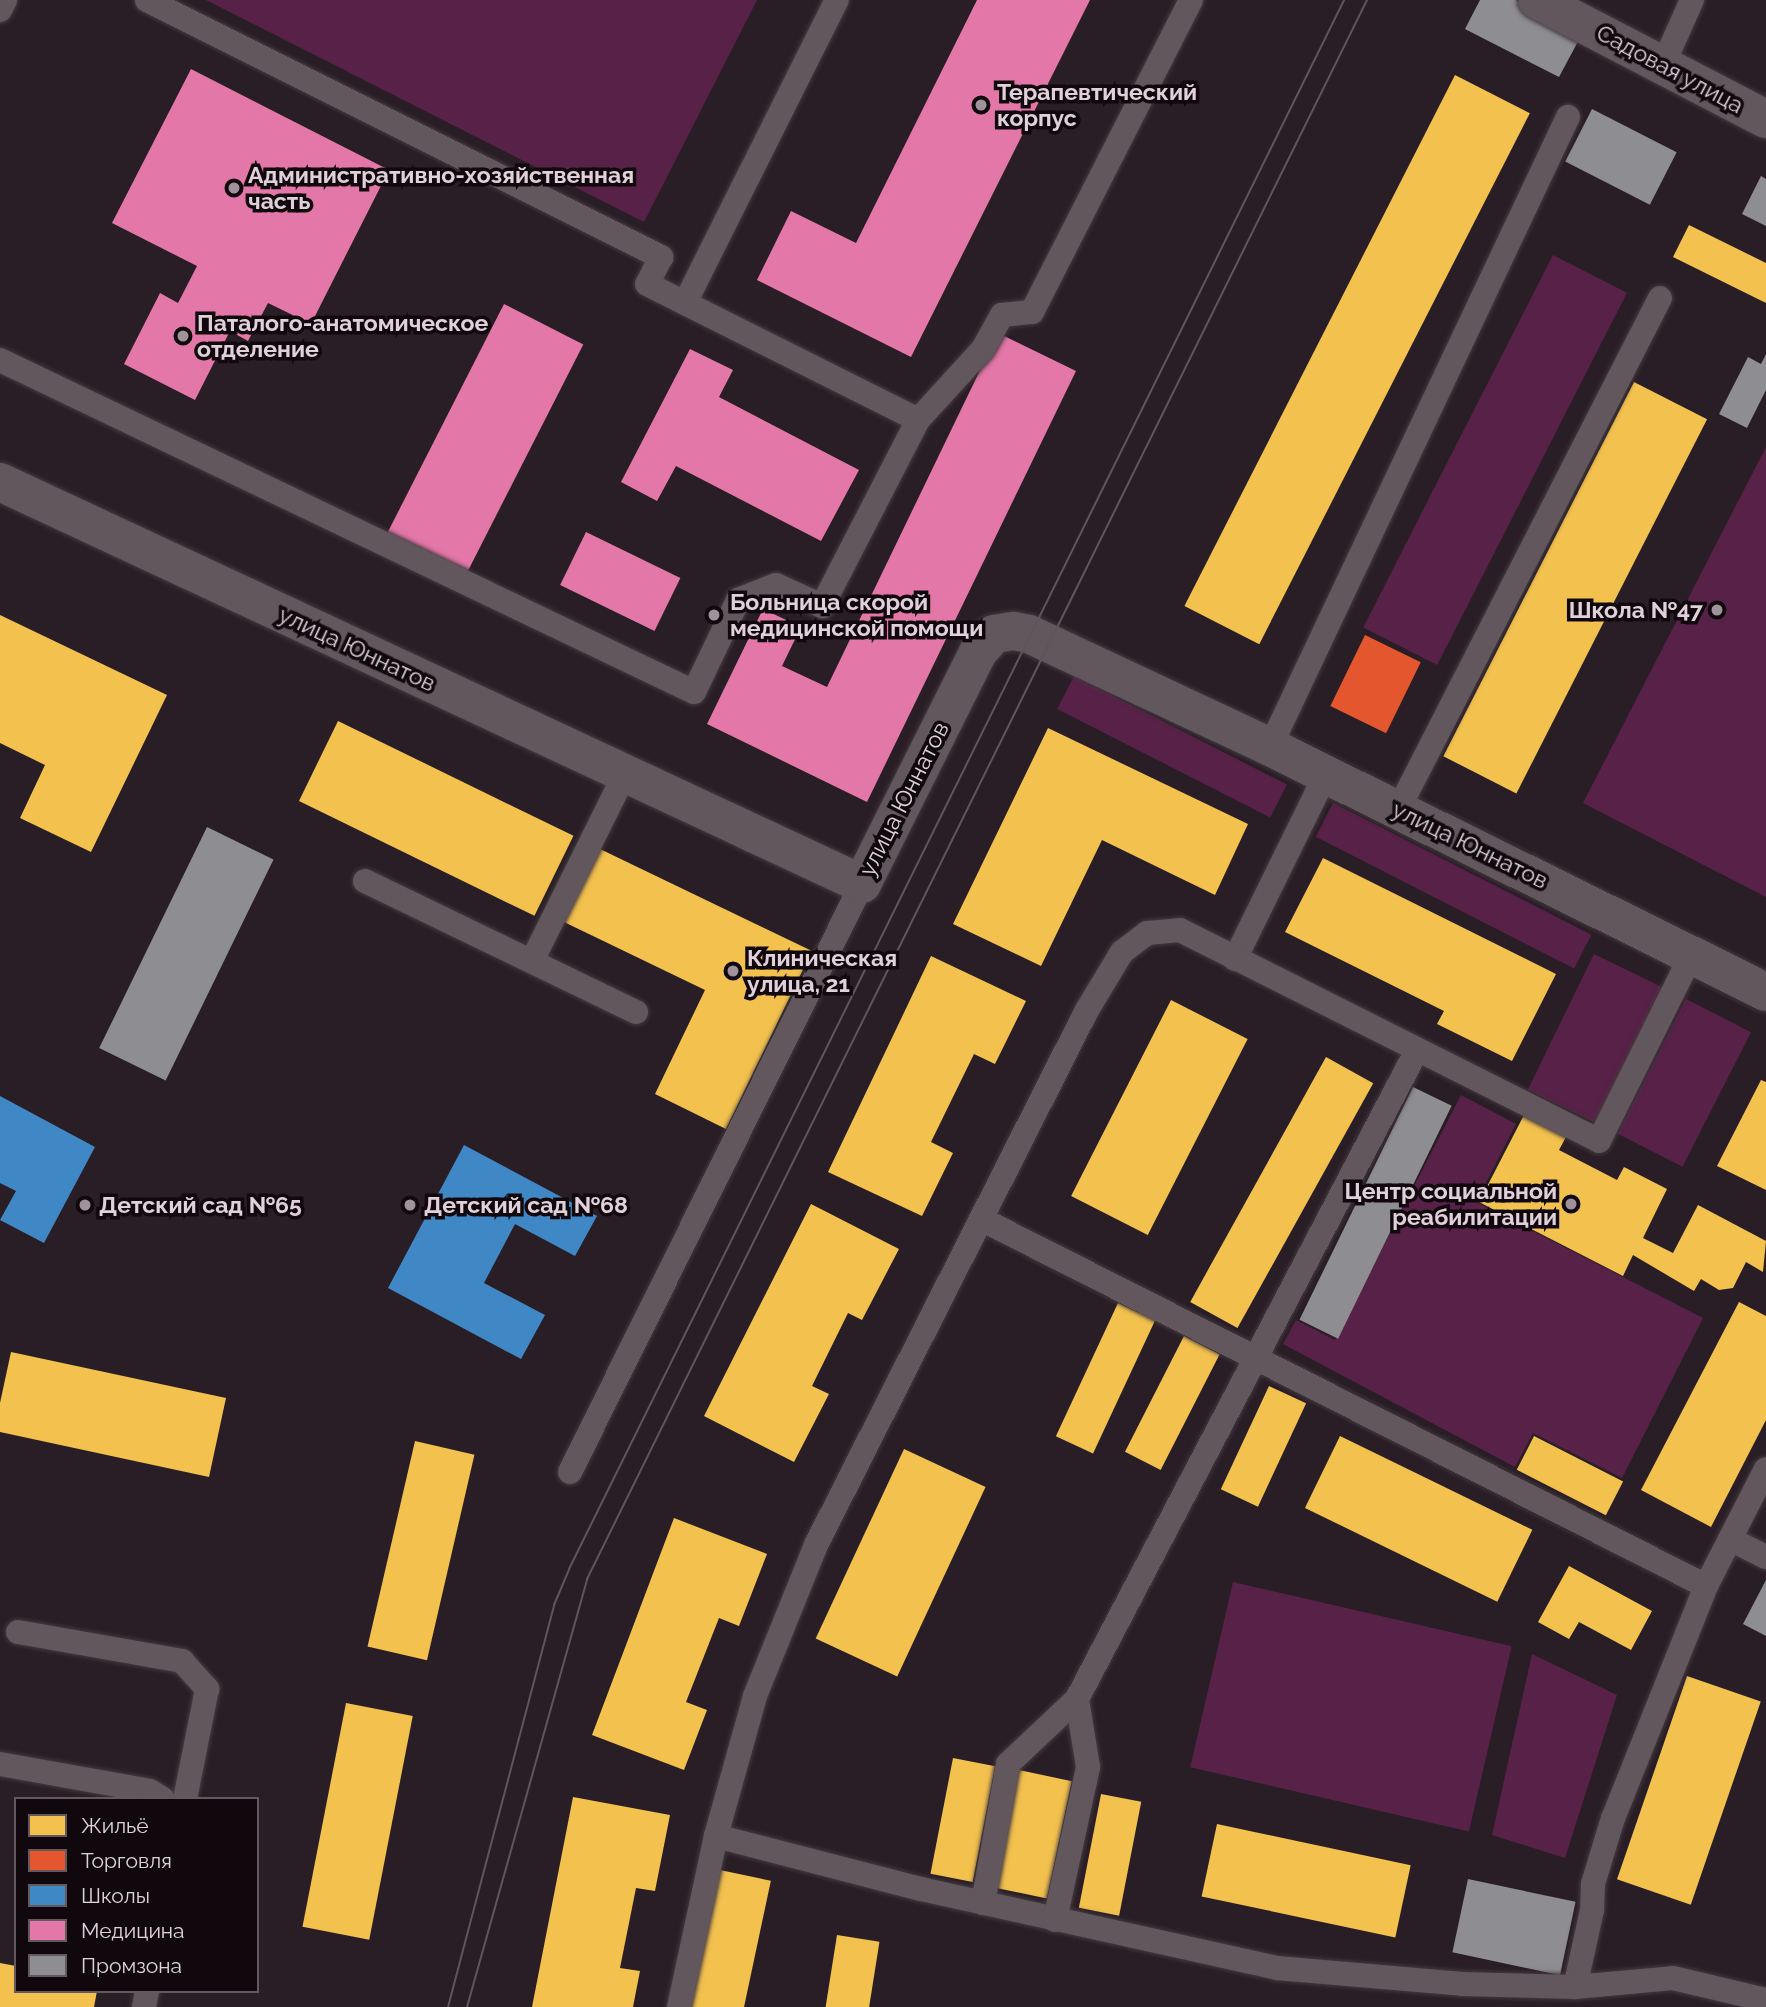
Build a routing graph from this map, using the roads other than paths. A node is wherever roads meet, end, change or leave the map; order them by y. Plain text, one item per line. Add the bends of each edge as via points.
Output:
1 (5, 0) edge
2 (147, 0) edge
3 (837, 0) edge
4 (1191, 0) edge
5 (1537, 0) edge
6 (1692, 0) edge
7 (0, 10) edge
8 (1663, 65) junction
9 (1568, 117) dead end
10 (1766, 118) edge
11 (1660, 298) dead end
12 (685, 303) junction
13 (0, 360) edge
14 (918, 421) junction
15 (0, 482) edge
16 (1270, 747) junction
17 (1326, 774) junction
18 (624, 776) junction
19 (1398, 810) junction
20 (365, 881) dead end
21 (862, 884) junction
22 (1692, 954) junction
23 (1234, 959) junction
24 (532, 961) junction
25 (1766, 992) edge
26 (636, 1012) dead end
27 (1416, 1052) junction
28 (983, 1220) junction
29 (1255, 1357) junction
30 (1766, 1469) edge
31 (570, 1472) dead end
32 (1730, 1539) junction
33 (1766, 1558) edge
34 (1706, 1586) junction
35 (18, 1632) dead end
36 (1077, 1699) junction
37 (0, 1764) edge
38 (160, 1797) edge
39 (185, 1797) edge
40 (716, 1836) junction
41 (983, 1903) junction
42 (1055, 1920) junction
43 (1575, 1987) junction
44 (1766, 2000) edge
45 (679, 2007) edge

1 - 7 lane
2 - 12 lane via 661,257 647,284
3 - 12 lane
4 - 14 lane via 1032,312 1002,315 983,349
5 - 8 street, Садовая улица
6 - 8 lane
8 - 10 street, Садовая улица
9 - 16 lane
11 - 19 lane
12 - 14 lane
13 - 14 lane via 694,692 738,600 776,585 822,606
15 - 18 street, улица Юннатов
16 - 17 street, улица Юннатов
16 - 21 street, улица Юннатов via 1029,634 1004,630 978,652
17 - 19 street, улица Юннатов
17 - 23 lane
18 - 21 street, улица Юннатов
18 - 24 lane
19 - 22 street, улица Юннатов
20 - 24 lane
21 - 31 lane
22 - 25 street, улица Юннатов
22 - 27 lane via 1599,1141
23 - 27 lane
23 - 28 lane via 1180,930 1147,933 1122,952 1087,1010
24 - 26 lane
27 - 29 lane
28 - 29 lane
28 - 40 lane via 816,1545 755,1696
29 - 34 lane
29 - 36 lane
30 - 32 lane
32 - 33 lane
32 - 34 lane
34 - 43 lane via 1613,1818 1592,1885 1592,1910
35 - 39 lane via 182,1661 207,1689
36 - 41 lane via 1008,1764
36 - 42 lane via 1088,1766
37 - 38 lane via 150,1791
40 - 41 lane
40 - 45 lane
41 - 42 lane
42 - 43 lane via 1277,1968 1462,1984
43 - 44 lane via 1673,1978

